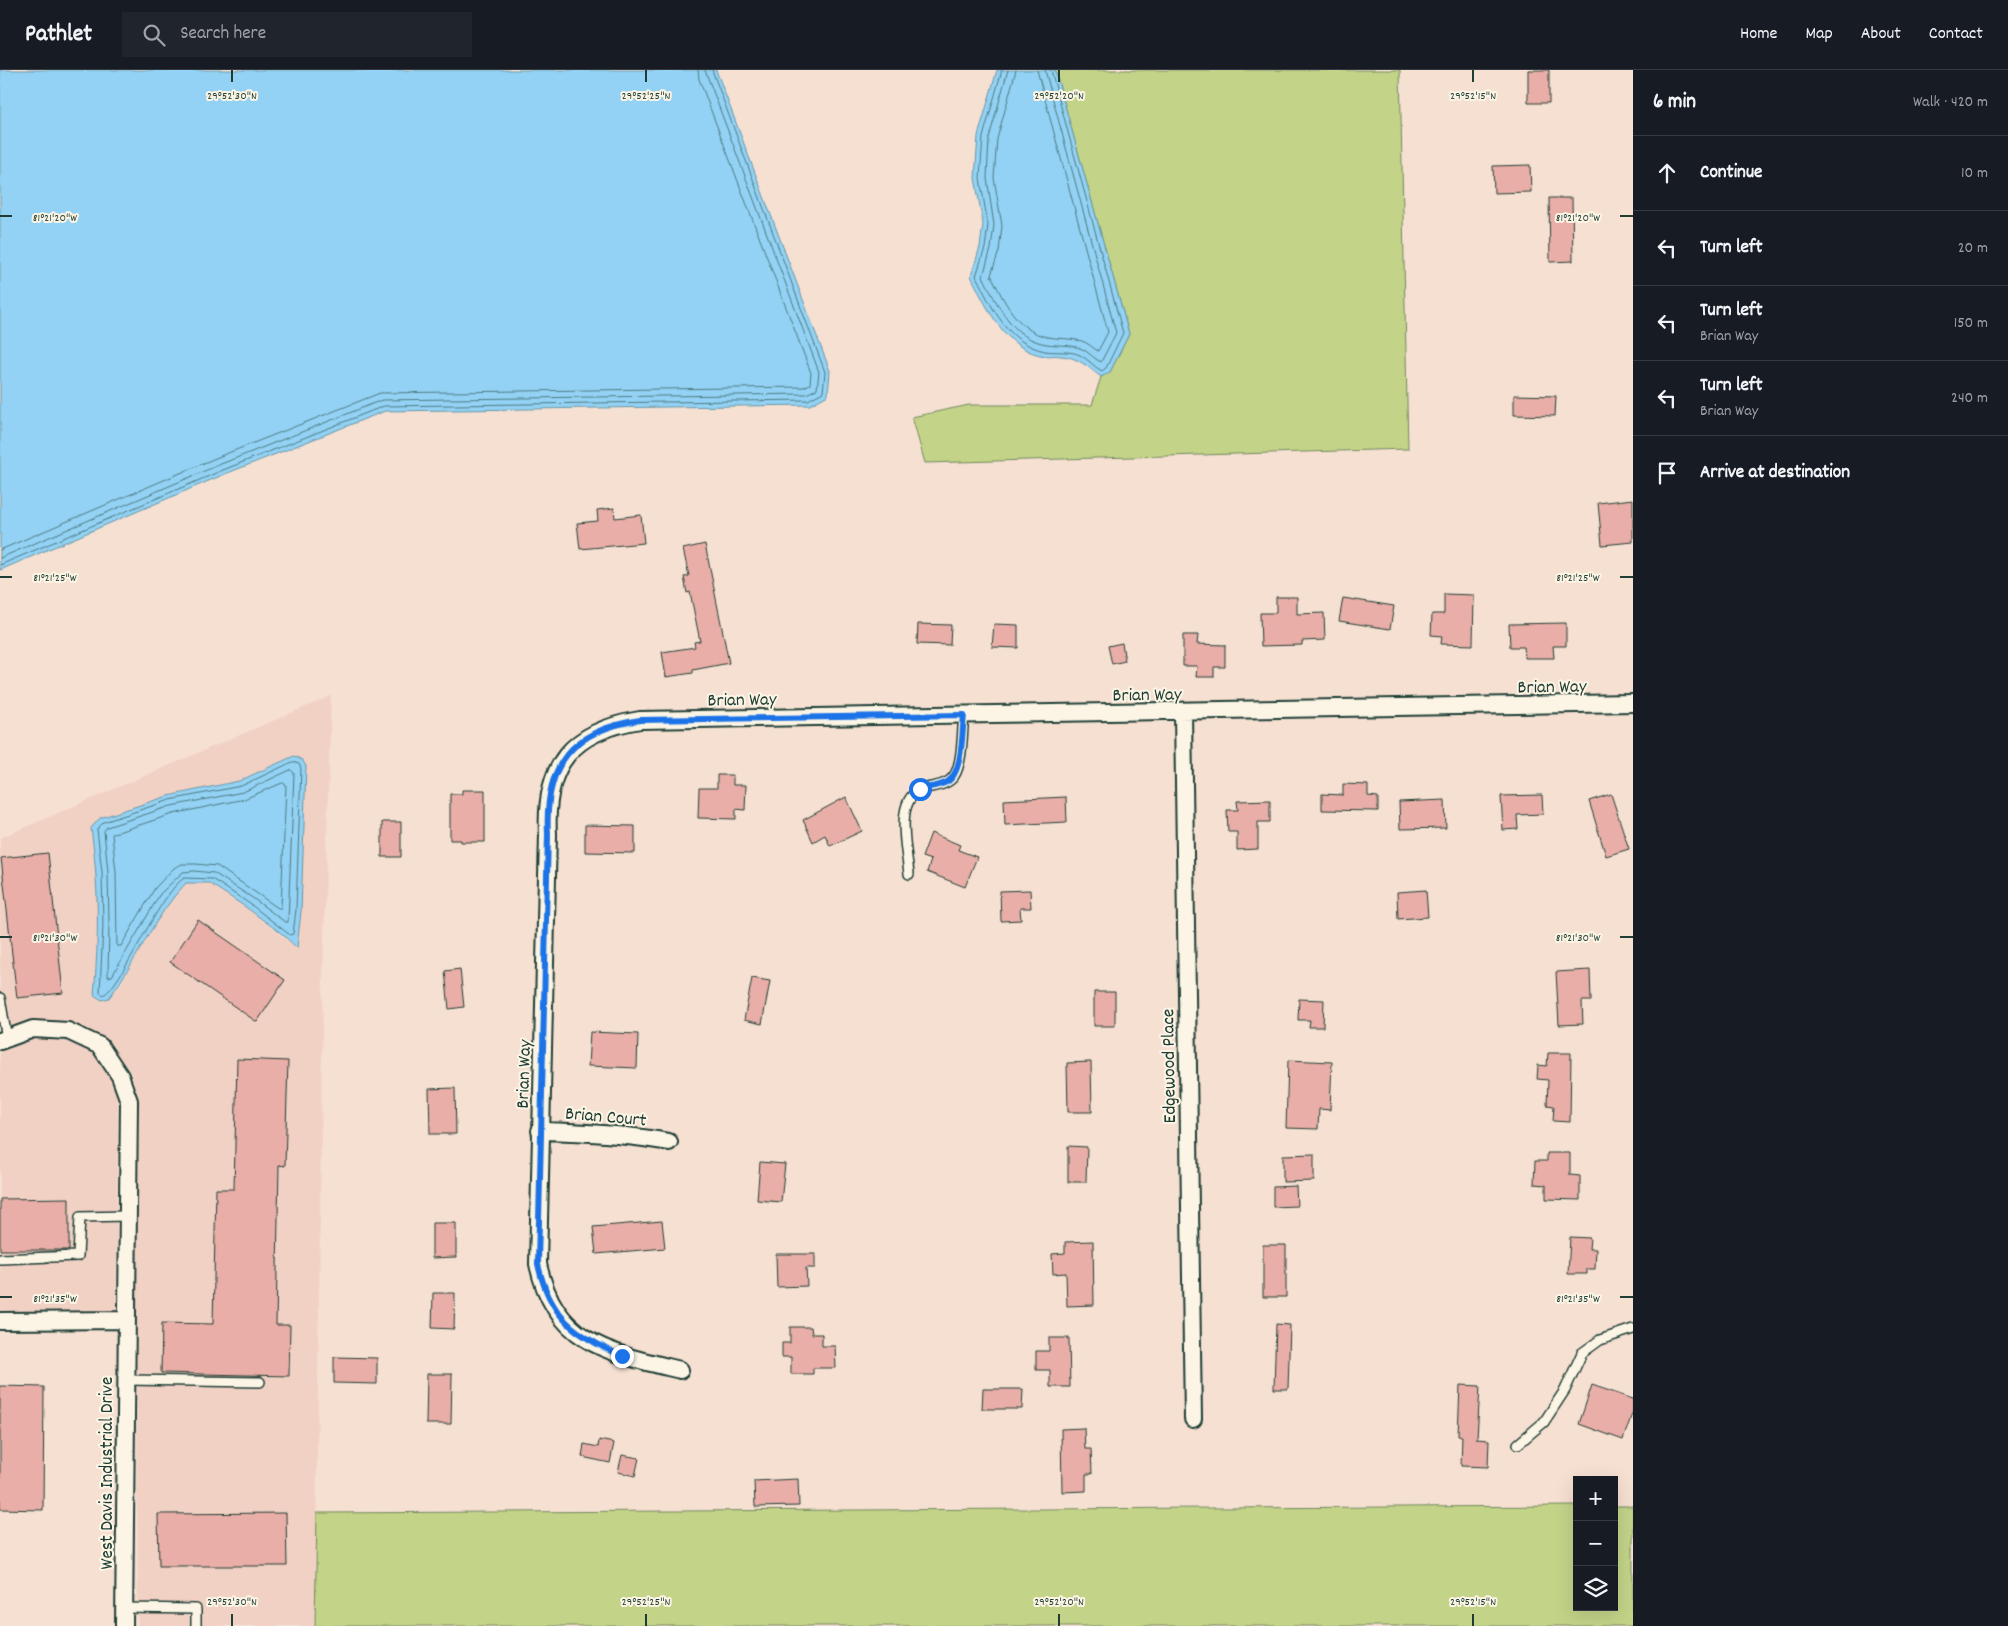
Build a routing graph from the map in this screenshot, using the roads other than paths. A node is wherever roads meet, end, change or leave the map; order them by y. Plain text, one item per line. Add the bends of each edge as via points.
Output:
1 (1633, 704) edge
2 (1184, 712) junction
3 (964, 715) junction
4 (909, 874) dead end
5 (0, 998) edge
6 (4, 1040) edge
7 (540, 1131) junction
8 (669, 1142) dead end
9 (127, 1216) junction
10 (0, 1259) edge
11 (126, 1320) junction
12 (0, 1321) edge
13 (1633, 1329) edge
14 (680, 1370) dead end
15 (126, 1380) junction
16 (260, 1382) dead end
17 (1193, 1419) dead end
18 (1518, 1444) dead end
19 (124, 1608) junction
20 (124, 1626) edge
21 (196, 1626) edge

1 - 2 street, Brian Way
2 - 3 street, Brian Way
2 - 17 street, Edgewood Place
3 - 4 lane via 960,754 953,778 914,792 907,802 904,820
3 - 7 street, Brian Way via 640,720 595,732 575,744 555,777 547,814
5 - 6 lane
6 - 9 street, West Davis Industrial Drive via 33,1029 68,1031 100,1046 116,1068 129,1102
7 - 8 street, Brian Court via 589,1132
7 - 14 street, Brian Way via 538,1264 550,1301 574,1331 595,1344 622,1356
9 - 10 lane via 80,1217 78,1256
9 - 11 street, West Davis Industrial Drive
11 - 12 street
11 - 15 street, West Davis Industrial Drive
13 - 18 lane via 1600,1340 1582,1353 1565,1390 1544,1422
15 - 16 lane
15 - 19 street, West Davis Industrial Drive
19 - 20 street, West Davis Industrial Drive
19 - 21 lane via 196,1609

